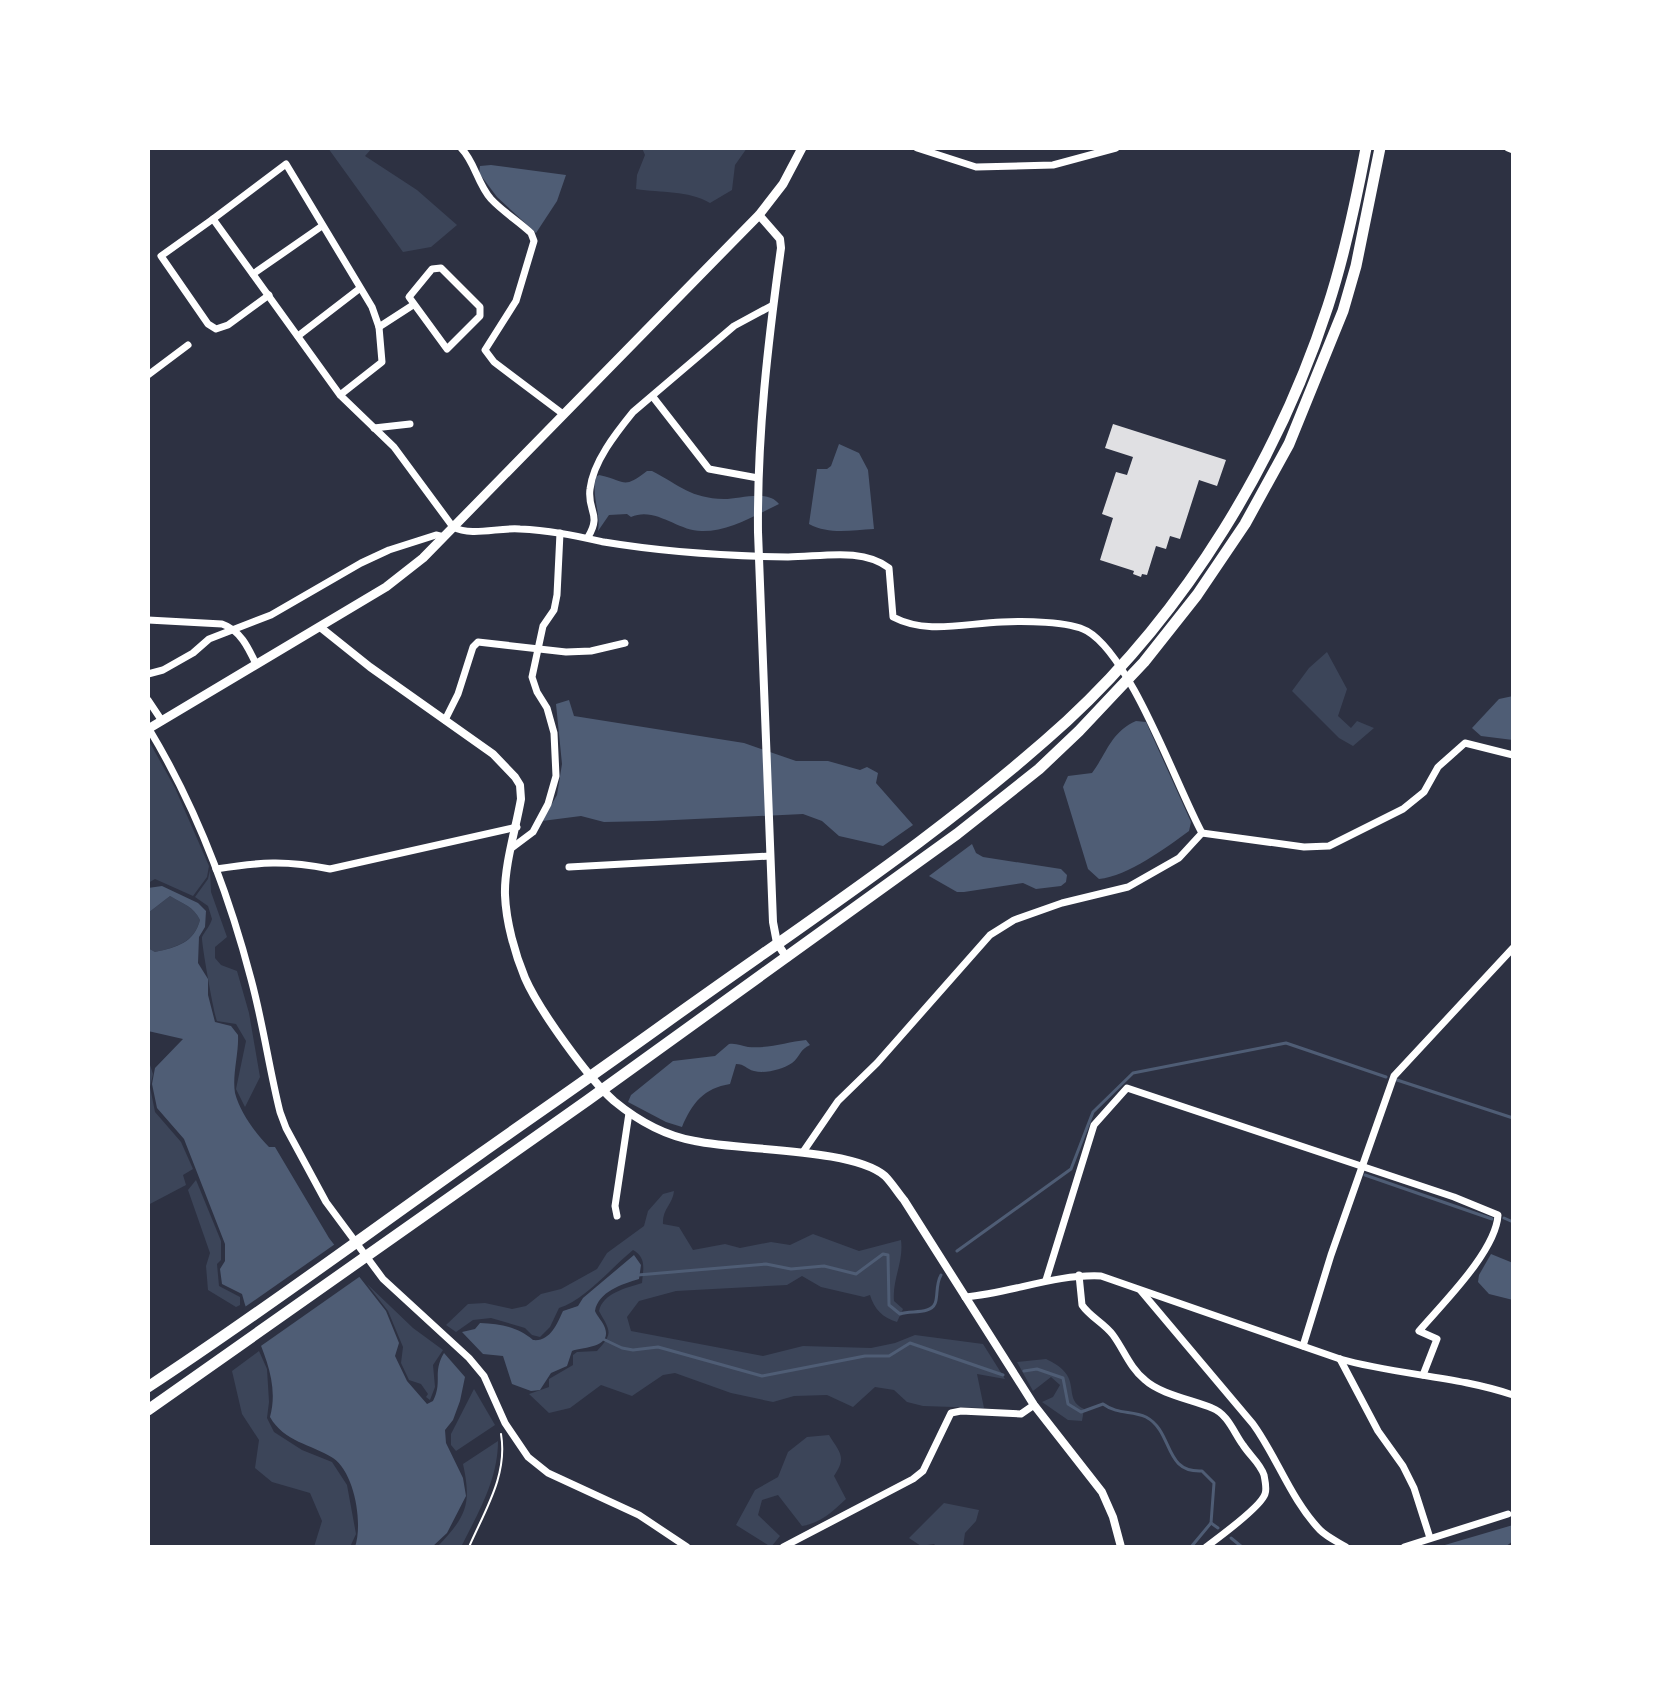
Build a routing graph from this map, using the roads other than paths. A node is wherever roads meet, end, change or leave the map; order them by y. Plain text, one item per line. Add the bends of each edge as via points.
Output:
1 (461, 148) edge
2 (802, 148) edge
3 (917, 148) edge
4 (1116, 148) edge
5 (1366, 148) edge
6 (1380, 148) edge
7 (759, 215) junction
8 (213, 219) junction
9 (322, 226) junction
10 (253, 274) junction
11 (359, 289) junction
12 (269, 295) junction
13 (413, 305) junction
14 (773, 305) junction
15 (379, 327) junction
16 (298, 336) junction
17 (188, 345) dead end
18 (148, 375) edge
19 (340, 395) junction
20 (653, 397) junction
21 (563, 414) junction
22 (410, 424) dead end
23 (374, 428) junction
24 (758, 481) junction
25 (453, 527) junction
26 (560, 533) junction
27 (444, 537) junction
28 (588, 537) junction
29 (758, 556) junction
30 (148, 620) edge
31 (320, 627) junction
32 (237, 630) junction
33 (625, 643) dead end
34 (537, 647) junction
35 (256, 664) junction
36 (1119, 667) junction
37 (148, 674) edge
38 (1127, 681) junction
39 (148, 700) edge
40 (445, 720) junction
41 (162, 721) junction
42 (148, 729) edge
43 (1513, 755) edge
44 (517, 827) junction
45 (1202, 833) junction
46 (513, 847) junction
47 (770, 856) junction
48 (569, 867) dead end
49 (216, 869) junction
50 (777, 943) junction
51 (1513, 948) edge
52 (787, 958) junction
53 (592, 1077) junction
54 (603, 1089) junction
55 (629, 1113) junction
56 (803, 1152) junction
57 (1363, 1167) junction
58 (617, 1216) dead end
59 (1079, 1275) junction
60 (1046, 1280) junction
61 (1140, 1289) junction
62 (965, 1297) junction
63 (1303, 1346) junction
64 (1340, 1359) junction
65 (1423, 1375) junction
66 (148, 1387) edge
67 (1513, 1395) edge
68 (1034, 1405) junction
69 (148, 1410) edge
70 (1508, 1514) dead end
71 (1430, 1538) junction
72 (687, 1547) edge
73 (783, 1547) edge
74 (1121, 1547) edge
75 (1206, 1547) edge
76 (1346, 1547) edge
77 (1404, 1547) edge

1 - 21 street via 491,199 534,241 516,301 485,350
2 - 7 main road
3 - 4 street via 976,167 1053,165
5 - 36 highway via 1328,305 1275,436 1214,542
6 - 38 highway via 1343,311 1289,444 1227,552
7 - 14 street via 780,239
7 - 21 main road
8 - 9 street via 286,164
8 - 10 street
8 - 12 street via 161,256 208,324 216,329 228,325
9 - 10 street
9 - 11 street
10 - 12 street
11 - 15 street
11 - 16 street
12 - 16 street
13 - 13 street via 413,290 432,269 441,268 480,307 480,316 447,349
13 - 15 street
14 - 20 street via 734,326
14 - 24 street
15 - 19 street via 382,362
16 - 19 street
17 - 18 street
19 - 23 street
20 - 24 street via 709,469
20 - 28 street via 620,427 594,473 590,501 596,516
21 - 25 main road
22 - 23 street
23 - 25 street via 408,464
24 - 29 street
25 - 26 street via 462,532 517,528
25 - 27 main road
26 - 28 street
26 - 34 street via 554,610
27 - 31 main road via 398,579
27 - 32 street via 389,550
28 - 29 street
29 - 36 street via 852,556 883,564 892,575 893,617 907,624 1017,621 1072,627 1087,631
29 - 47 street
30 - 32 street via 222,624
31 - 35 main road
31 - 40 street
32 - 35 street
32 - 37 street via 209,639 193,653
33 - 34 street via 579,651
34 - 40 street via 478,642
34 - 46 street via 532,677 554,733 556,776 533,832
35 - 41 main road
36 - 38 street
36 - 50 highway via 1004,775
38 - 45 street
38 - 52 highway via 1039,769
39 - 41 street
40 - 44 street via 515,777 522,792
41 - 42 main road
42 - 49 street via 185,794
43 - 45 street via 1465,743 1403,809 1329,846
44 - 46 street
44 - 49 street via 330,869 299,862
45 - 56 street via 1179,858 1128,887 1062,903 990,935 838,1101
46 - 53 street via 505,896 525,977
47 - 48 street
47 - 50 street
49 - 72 street via 251,977 280,1112 326,1202 383,1279 484,1376 528,1457 548,1473 639,1515
50 - 52 street
50 - 53 highway
51 - 57 street via 1394,1076
52 - 54 highway
53 - 54 street
53 - 66 highway
54 - 55 street
54 - 69 highway
55 - 56 street via 692,1141
55 - 58 street
56 - 62 street via 865,1164 885,1176
57 - 60 street via 1127,1088 1094,1125
57 - 63 street
57 - 65 street via 1498,1215 1483,1254 1419,1331 1437,1339
59 - 60 street
59 - 61 street
59 - 75 street via 1082,1305 1112,1334 1145,1381 1215,1408 1265,1477 1266,1493 1259,1503
60 - 62 street
61 - 63 street
61 - 76 street via 1253,1424 1322,1533
62 - 68 street
63 - 64 street
64 - 65 street
64 - 71 street via 1403,1466
65 - 67 street
68 - 73 street via 1021,1414 951,1413 923,1471 913,1479
68 - 74 street via 1102,1492
70 - 71 street
71 - 77 street

